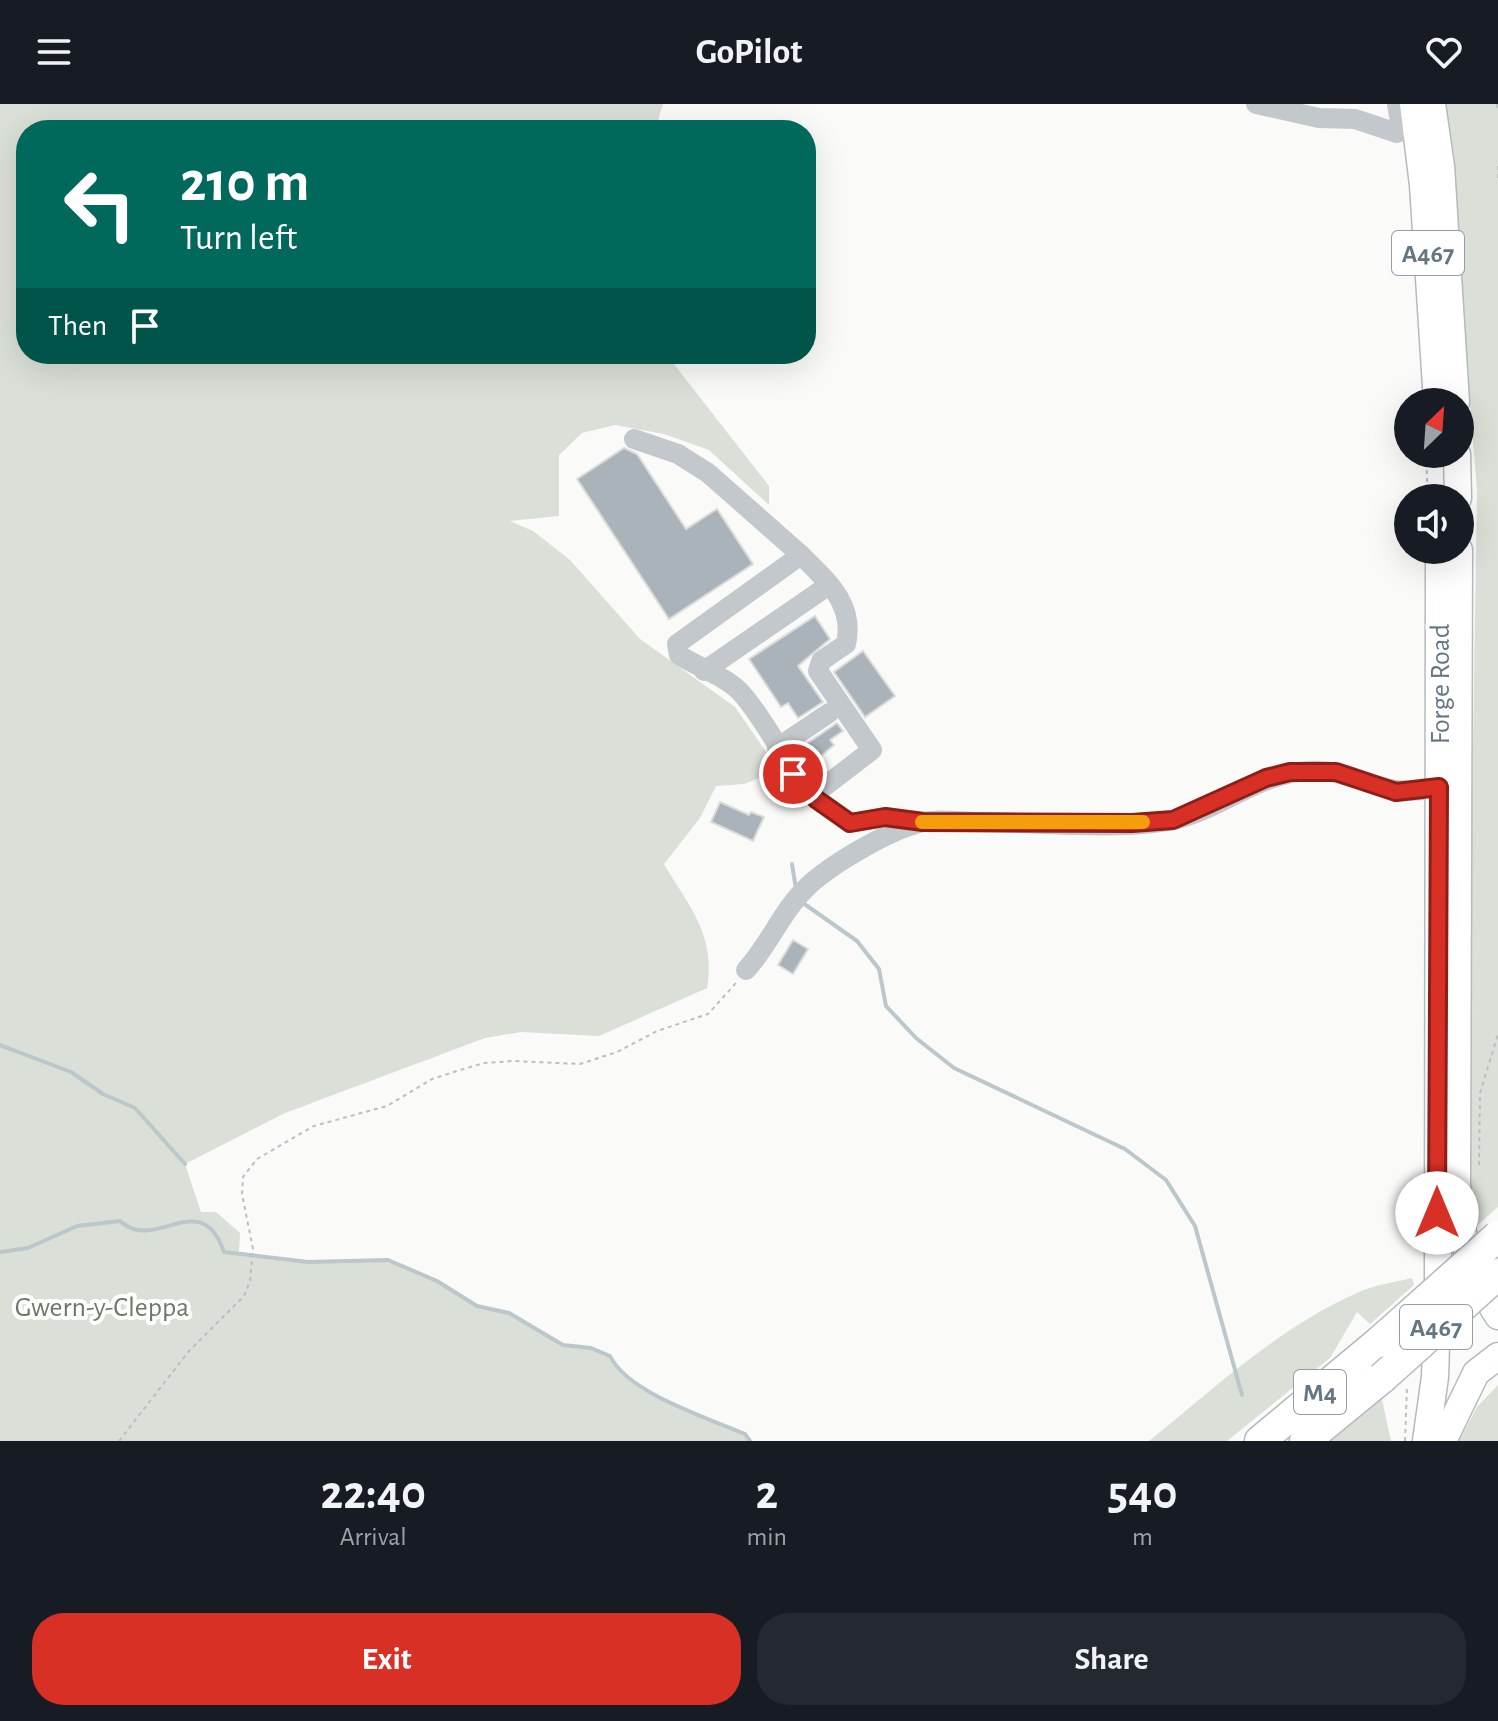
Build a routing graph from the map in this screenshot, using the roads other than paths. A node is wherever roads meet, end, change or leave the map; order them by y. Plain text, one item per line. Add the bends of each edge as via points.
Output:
1 (1256, 104) edge
2 (1412, 112) edge
3 (1436, 388) edge
4 (1455, 388) edge
5 (634, 439) dead end
6 (801, 555) junction
7 (1439, 564) edge
8 (1459, 564) edge
9 (829, 585) junction
10 (704, 671) junction
11 (829, 713) dead end
12 (777, 748) junction
13 (1439, 787) junction
14 (812, 796) junction
15 (923, 822) junction
16 (746, 970) road end
17 (1498, 1236) edge
18 (1491, 1286) edge
19 (1498, 1316) edge
20 (1498, 1356) edge
21 (1498, 1379) edge
22 (1439, 1437) edge
23 (1260, 1441) edge
24 (1305, 1441) edge

1 - 2 lane via 1319,118 1355,119 1397,133
2 - 3 main road, A467 via 1431,279
2 - 4 main road, A467 via 1441,166
5 - 6 lane via 678,454 708,473
6 - 9 lane
6 - 10 lane via 677,644 679,655
7 - 13 main road, Forge Road / A467
8 - 18 main road, Forge Road / A467 via 1457,1183 1459,1216
9 - 10 lane
9 - 14 lane via 846,609 850,627 846,644 821,661 818,671 872,750
10 - 12 lane via 742,693
11 - 12 lane
12 - 14 lane
13 - 15 lane via 1396,792 1336,772 1302,771 1266,778 1173,820
13 - 22 main road, Forge Road / A467
14 - 15 lane via 850,823 885,817
15 - 16 lane via 848,855 809,885
17 - 23 highway, M4, bridge
18 - 19 main road, Forge Road / A467
18 - 24 highway, M4, bridge via 1394,1378
20 - 22 main road via 1476,1373
21 - 22 main road

